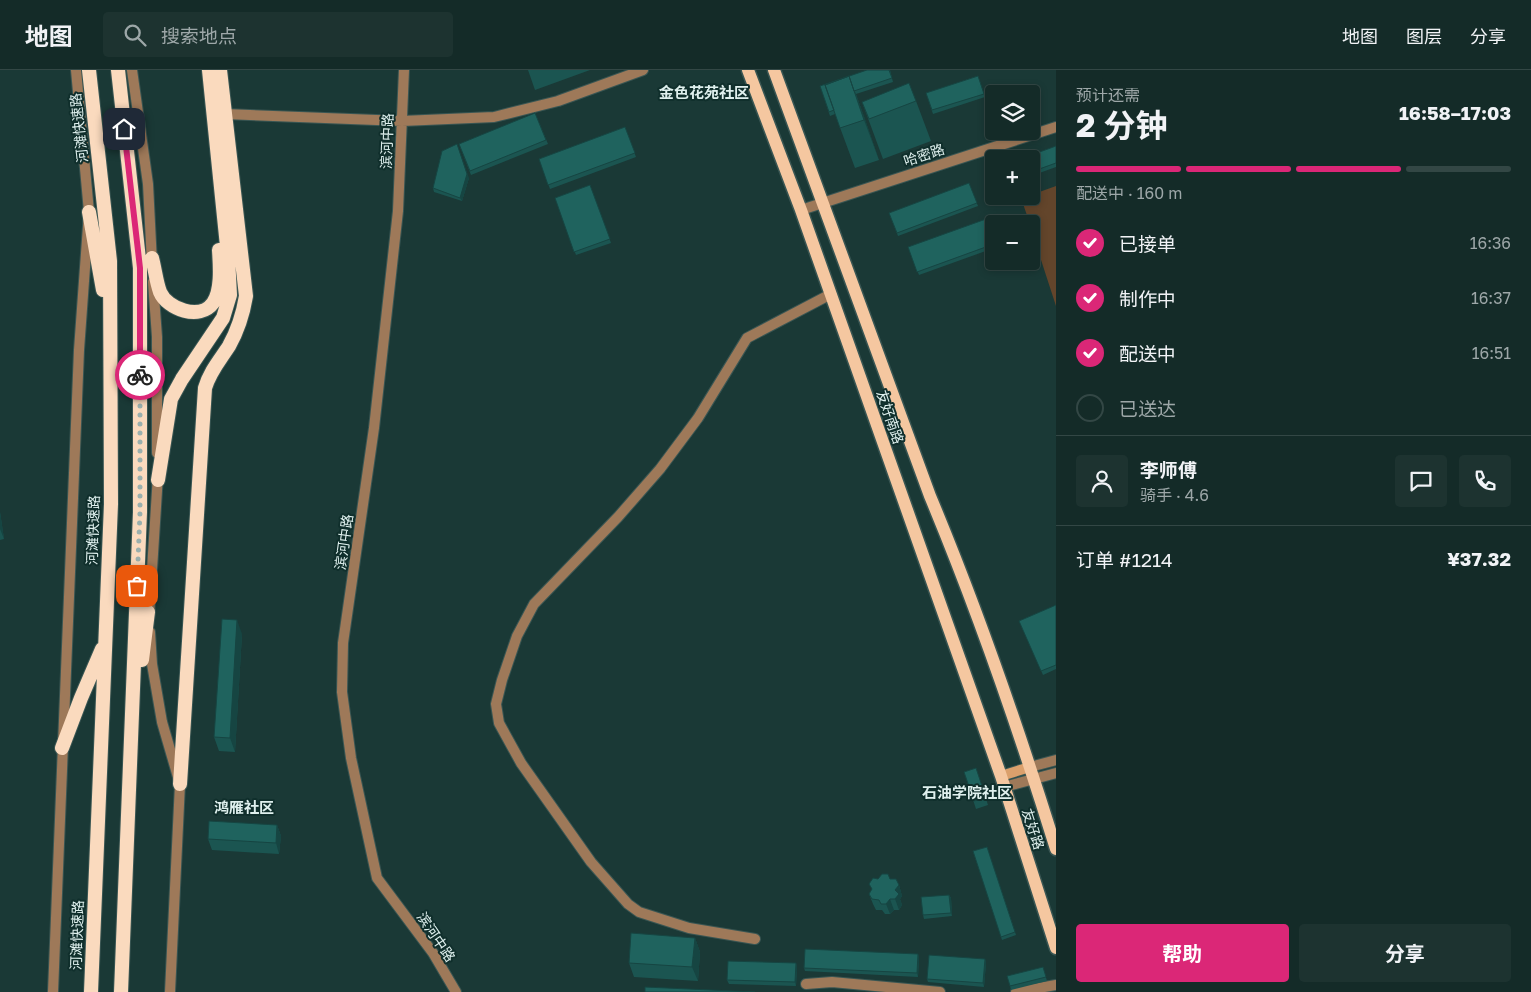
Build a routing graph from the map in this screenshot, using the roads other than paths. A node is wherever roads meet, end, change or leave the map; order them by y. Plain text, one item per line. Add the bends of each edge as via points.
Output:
1 (76, 70) edge
2 (88, 70) edge
3 (118, 70) edge
4 (132, 70) edge
5 (201, 70) edge
6 (210, 70) edge
7 (220, 70) edge
8 (404, 70) edge
9 (643, 70) edge
10 (748, 70) edge
11 (774, 70) edge
12 (225, 114) junction
13 (402, 121) junction
14 (1056, 127) edge
15 (823, 203) junction
16 (801, 210) junction
17 (89, 212) junction
18 (152, 258) junction
19 (224, 258) junction
20 (831, 294) junction
21 (110, 367) junction
22 (158, 480) junction
23 (148, 612) junction
24 (106, 641) junction
25 (132, 715) junction
26 (62, 748) junction
27 (1056, 760) edge
28 (1032, 773) junction
29 (1056, 773) edge
30 (1002, 781) junction
31 (180, 784) junction
32 (1056, 849) edge
33 (755, 938) dead end
34 (1056, 948) edge
35 (806, 984) dead end
36 (1056, 985) edge
37 (1045, 989) edge
38 (53, 992) edge
39 (91, 992) edge
40 (121, 992) edge
41 (170, 992) edge
42 (456, 992) edge
43 (940, 992) edge
44 (1016, 992) edge

1 - 17 street
2 - 21 highway, 河滩快速路 via 110,261
3 - 25 highway via 140,268 140,512
4 - 18 street via 148,184
5 - 19 highway
6 - 19 highway
7 - 12 highway
8 - 13 street, 滨河中路
9 - 13 street via 558,101 494,117
10 - 16 main road, 友好南路
11 - 15 main road, 友好南路
12 - 13 street
12 - 31 highway via 246,296 238,328 205,388
13 - 42 street, 滨河中路 via 398,211 374,428 343,644 342,692 351,758 377,878 433,953
14 - 15 street, 哈密路
15 - 16 street, 哈密路
15 - 28 main road, 友好南路 via 930,496 959,565
16 - 20 main road, 友好南路
17 - 21 highway via 104,298
17 - 26 street via 79,360
18 - 19 highway via 161,293 170,304 187,311 201,311 212,304 218,292
18 - 22 street via 157,337
19 - 22 highway via 230,295 224,318 171,399
20 - 30 main road, 友好南路
20 - 33 street via 747,338 698,418 660,468 534,604 517,636 496,704 499,723 521,763 591,862 628,904 639,912 689,928
21 - 24 highway, 河滩快速路 via 111,504
22 - 23 street
23 - 25 highway
23 - 31 street via 152,664 162,722
24 - 26 highway
24 - 39 highway, 河滩快速路
25 - 40 highway
26 - 38 street
27 - 28 street
28 - 29 street
28 - 30 street
28 - 32 main road, 友好路
30 - 34 main road, 友好路
31 - 41 street
35 - 43 street via 832,982
36 - 37 street
37 - 44 street

